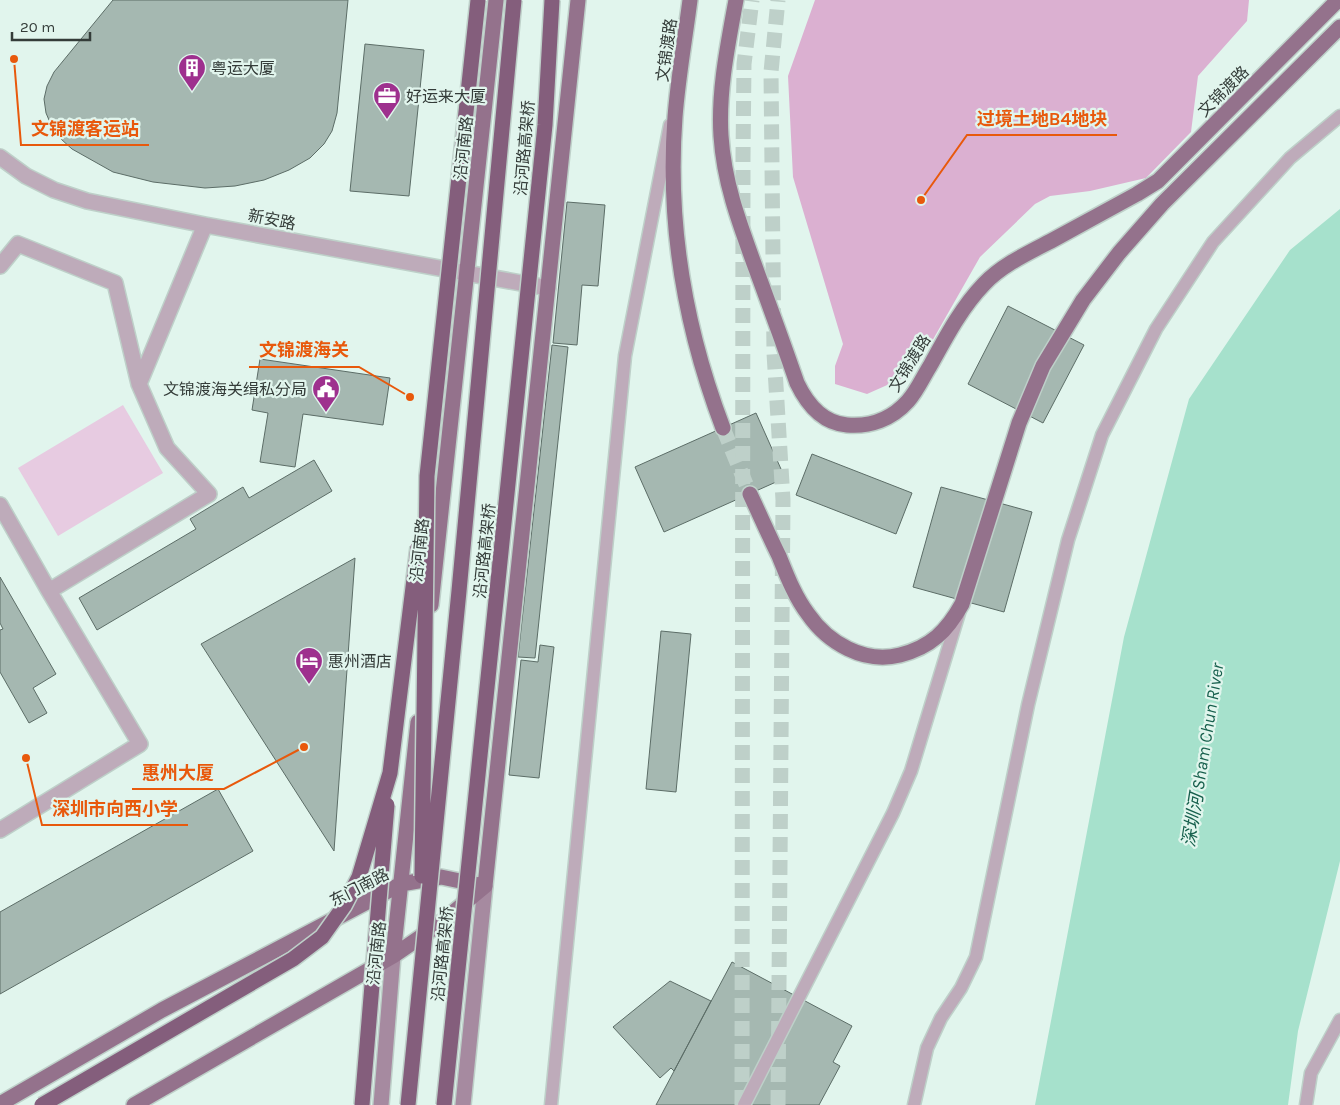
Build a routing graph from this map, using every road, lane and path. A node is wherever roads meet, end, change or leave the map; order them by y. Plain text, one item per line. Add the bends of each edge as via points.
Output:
1 (478, 0) edge
2 (496, 0) edge
3 (514, 0) edge
4 (552, 0) edge
5 (578, 0) edge
6 (690, 0) edge
7 (736, 0) edge
8 (1338, 0) edge
9 (1340, 27) edge
10 (680, 74) junction
11 (1340, 116) edge
12 (0, 157) edge
13 (206, 225) junction
14 (0, 266) edge
15 (467, 274) junction
16 (548, 288) junction
17 (139, 384) junction
18 (723, 428) tunnel mouth
19 (427, 476) junction
20 (750, 494) tunnel mouth
21 (0, 505) edge
22 (49, 591) junction
23 (962, 604) junction
24 (390, 773) junction
25 (0, 830) edge
26 (401, 884) junction
27 (485, 886) junction
28 (393, 956) junction
29 (421, 979) junction
30 (1340, 1020) edge
31 (0, 1104) edge
32 (42, 1105) edge
33 (134, 1105) edge
34 (362, 1105) edge
35 (380, 1105) edge
36 (408, 1105) edge
37 (444, 1105) edge
38 (463, 1105) edge
39 (551, 1105) edge
40 (744, 1105) edge
41 (914, 1105) edge
42 (1306, 1105) edge

1 - 19 highway, bridge
2 - 15 main road, 沿河南路
3 - 29 highway, 沿河路高架桥, bridge
4 - 37 highway, 沿河路高架桥, bridge via 545,125
5 - 16 main road
6 - 10 main road, 文锦渡路
7 - 8 main road, 文锦渡路 via 726,58 721,136 735,210 804,398 828,419 844,425 863,426 880,422 909,401 952,324 984,283 1009,263 1158,181
9 - 23 main road via 1162,204 1083,300 1043,366 1019,423
10 - 18 main road, 文锦渡路 via 674,164 678,255 697,352
10 - 39 lane via 625,356
11 - 41 lane via 1290,158 1213,242 1156,329 1102,435 1068,540 1028,705 976,957 927,1048
12 - 13 street, 新安路 via 26,176 87,201
13 - 15 street, 新安路
13 - 17 street
14 - 17 street via 18,244 115,283
15 - 16 street, 新安路
15 - 26 main road, 沿河南路
16 - 27 main road
17 - 22 street via 167,448 209,494
19 - 24 highway, bridge
19 - 29 highway, bridge
20 - 23 main road via 796,594 820,630 837,643 857,653 874,656 913,652 934,640 951,623
21 - 22 street
22 - 25 street via 140,744
23 - 40 lane via 911,771 893,813
24 - 32 highway, bridge via 359,876 344,906 322,937 293,960
24 - 34 highway, bridge
26 - 27 main road, 东门南路 via 441,877
26 - 28 main road, 沿河南路
26 - 31 main road, 东门南路 via 162,1010
27 - 28 main road via 438,925
27 - 38 main road
28 - 33 main road
28 - 35 main road, 沿河南路
29 - 36 highway, 沿河路高架桥, bridge
30 - 42 lane via 1311,1073

